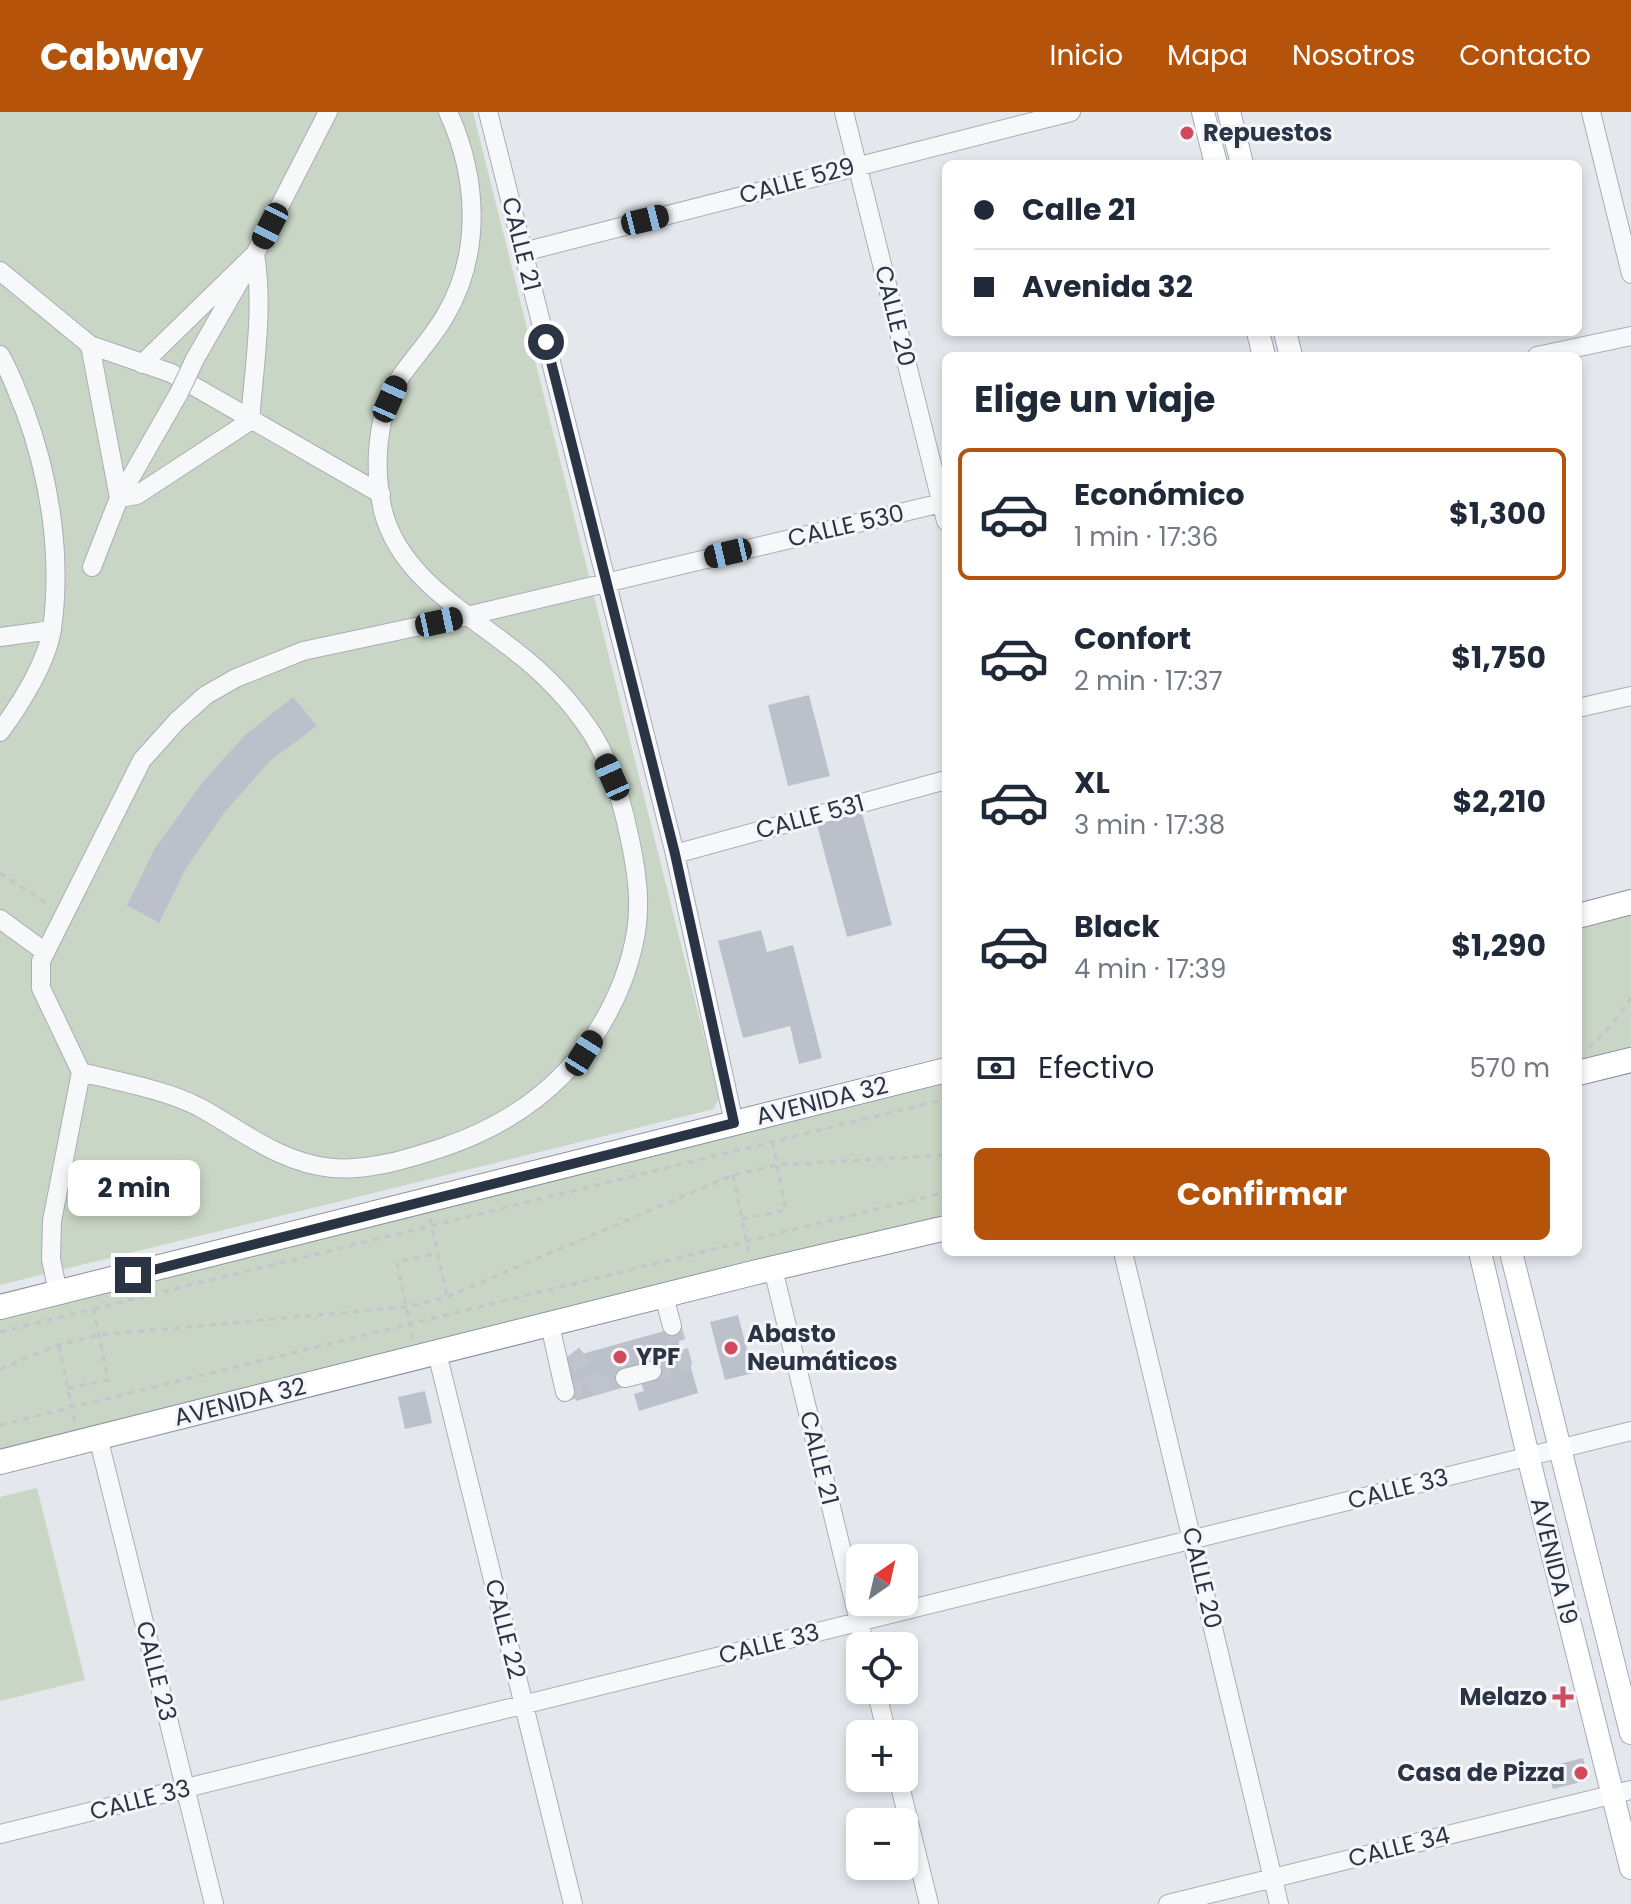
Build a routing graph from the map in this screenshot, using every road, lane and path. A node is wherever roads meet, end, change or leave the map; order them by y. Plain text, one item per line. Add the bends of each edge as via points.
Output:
1 (328, 112) edge
2 (448, 112) edge
3 (488, 112) edge
4 (844, 112) edge
5 (1071, 112) edge
6 (1203, 112) edge
7 (1229, 112) edge
8 (1591, 112) edge
9 (1215, 160) edge
10 (1241, 160) edge
11 (858, 165) junction
12 (1624, 215) edge
13 (523, 252) junction
14 (255, 254) junction
15 (0, 271) edge
16 (1631, 274) edge
17 (1631, 336) edge
18 (90, 345) junction
19 (1556, 352) edge
20 (142, 364) junction
21 (3, 366) edge
22 (250, 421) junction
23 (381, 494) junction
24 (942, 497) edge
25 (119, 498) junction
26 (942, 510) edge
27 (92, 567) dead end
28 (605, 582) junction
29 (467, 616) junction
30 (52, 630) junction
31 (0, 637) edge
32 (1631, 696) edge
33 (1582, 707) edge
34 (0, 732) edge
35 (942, 781) edge
36 (675, 854) junction
37 (0, 873) edge
38 (1631, 902) edge
39 (64, 914) junction
40 (1582, 915) edge
41 (0, 919) edge
42 (45, 952) junction
43 (1631, 998) edge
44 (1582, 1051) edge
45 (1631, 1060) edge
46 (942, 1071) edge
47 (81, 1072) junction
48 (1582, 1072) edge
49 (942, 1100) edge
50 (767, 1114) junction
51 (734, 1123) junction
52 (772, 1142) junction
53 (942, 1155) edge
54 (777, 1165) junction
55 (733, 1175) junction
56 (942, 1193) edge
57 (429, 1214) junction
58 (742, 1219) junction
59 (942, 1229) edge
60 (747, 1241) junction
61 (437, 1253) junction
62 (1124, 1256) edge
63 (1481, 1256) edge
64 (1512, 1256) edge
65 (763, 1271) junction
66 (58, 1293) junction
67 (664, 1296) junction
68 (91, 1297) junction
69 (447, 1297) junction
70 (0, 1307) edge
71 (406, 1307) junction
72 (550, 1325) junction
73 (410, 1326) junction
74 (672, 1326) tunnel mouth
75 (0, 1332) edge
76 (99, 1335) junction
77 (59, 1345) junction
78 (572, 1353) tunnel mouth
79 (427, 1356) junction
80 (0, 1369) edge
81 (652, 1371) tunnel mouth
82 (625, 1378) tunnel mouth
83 (68, 1388) junction
84 (565, 1392) dead end
85 (72, 1406) junction
86 (0, 1425) edge
87 (1631, 1431) edge
88 (89, 1440) junction
89 (1560, 1449) junction
90 (1528, 1456) junction
91 (0, 1462) edge
92 (1194, 1540) junction
93 (860, 1622) junction
94 (862, 1632) edge
95 (524, 1705) junction
96 (1631, 1733) edge
97 (186, 1789) junction
98 (901, 1792) edge
99 (1622, 1792) edge
100 (0, 1834) edge
101 (1631, 1868) edge
102 (1273, 1878) junction
103 (214, 1904) edge
104 (573, 1904) edge
105 (929, 1904) edge
106 (1168, 1904) edge
107 (1279, 1904) edge

1 - 14 street
2 - 23 street via 463,150 473,243 445,317 399,380 382,418 377,463
3 - 13 street, CALLE 21
4 - 11 street, CALLE 20
5 - 11 street, CALLE 529
6 - 9 main road
7 - 10 main road
8 - 12 street
11 - 13 street, CALLE 529
11 - 24 street, CALLE 20
12 - 16 street
13 - 28 street, CALLE 21
14 - 20 street
14 - 22 street
14 - 25 street, bridge
15 - 18 street
17 - 19 street
18 - 20 street
18 - 25 street
20 - 22 street via 171,373
21 - 30 street via 34,436 49,493
22 - 23 street
22 - 25 street via 137,495
23 - 29 street via 399,548 429,584
25 - 27 street
26 - 28 street, CALLE 530
28 - 29 street, CALLE 530
28 - 36 street, CALLE 21
29 - 39 street, CALLE 530 via 303,651 206,695 142,760
29 - 47 street via 554,685 593,737 621,797 639,909 630,961 612,1008 584,1053 549,1090 507,1120 466,1140 364,1168 295,1160 196,1106
30 - 31 street
30 - 34 street via 42,663
32 - 33 street
35 - 36 street, CALLE 531
36 - 51 street, CALLE 21
37 - 39 path
38 - 40 highway
39 - 42 street, CALLE 530
41 - 42 street
42 - 47 street via 41,988
43 - 44 path
45 - 48 highway
46 - 50 highway, AVENIDA 32
47 - 66 street via 52,1221 51,1259
49 - 52 path
50 - 51 highway, AVENIDA 32
50 - 52 path
51 - 57 highway, AVENIDA 32
52 - 54 path
52 - 57 path
53 - 54 path
54 - 55 path
54 - 58 path via 786,1210
55 - 58 path
55 - 69 path
56 - 60 path
57 - 61 path
57 - 68 highway, AVENIDA 32
57 - 68 path
58 - 60 path
59 - 65 highway, AVENIDA 32
60 - 65 path
60 - 73 path
61 - 69 path
61 - 71 path via 397,1262
62 - 92 street, CALLE 20
63 - 90 main road, AVENIDA 19
64 - 89 main road, AVENIDA 19
65 - 67 highway, AVENIDA 32
65 - 93 street, CALLE 21
66 - 68 highway, AVENIDA 32
66 - 70 highway, AVENIDA 32
67 - 72 highway, AVENIDA 32
67 - 74 street
68 - 75 path
68 - 76 path
69 - 71 path
71 - 73 path
71 - 76 path
72 - 78 street
72 - 79 highway, AVENIDA 32
72 - 84 street
73 - 79 path
73 - 85 path
76 - 77 path
76 - 83 path via 108,1380
77 - 80 path
77 - 83 path
79 - 88 highway, AVENIDA 32
79 - 95 street, CALLE 22
81 - 82 street
83 - 85 path
85 - 86 path
85 - 88 path
87 - 89 street, CALLE 33
88 - 91 highway, AVENIDA 32
88 - 97 street, CALLE 23
89 - 90 street, CALLE 33
89 - 96 main road, AVENIDA 19
90 - 92 street, CALLE 33
90 - 99 main road, AVENIDA 19
92 - 93 street, CALLE 33
92 - 102 street, CALLE 20
93 - 94 street, CALLE 21
93 - 95 street, CALLE 33
95 - 97 street, CALLE 33
95 - 104 street, CALLE 22
97 - 100 street, CALLE 33
97 - 103 street, CALLE 23
98 - 105 street
99 - 101 main road, AVENIDA 19
99 - 102 street, CALLE 34
102 - 106 street, CALLE 34
102 - 107 street, CALLE 20

